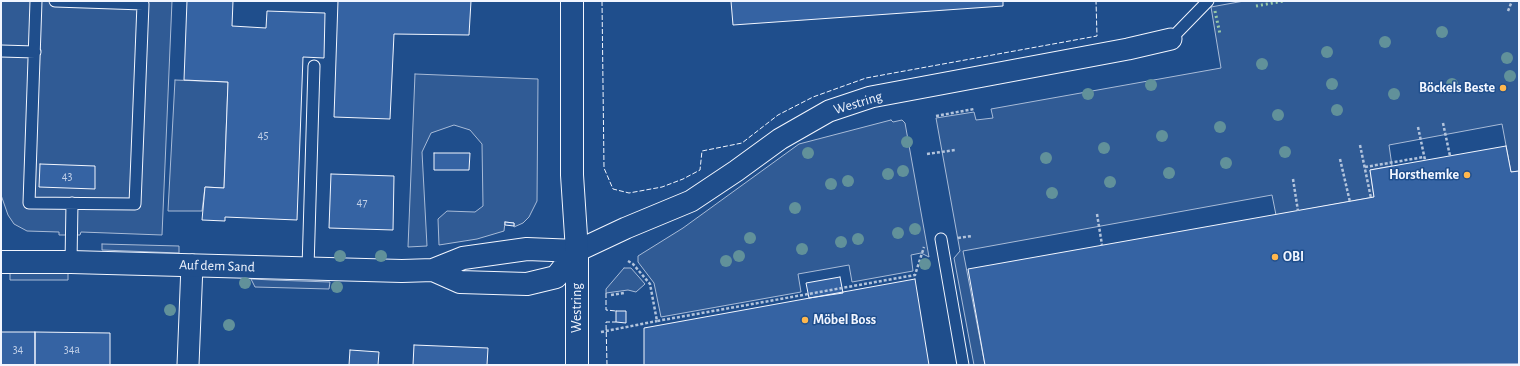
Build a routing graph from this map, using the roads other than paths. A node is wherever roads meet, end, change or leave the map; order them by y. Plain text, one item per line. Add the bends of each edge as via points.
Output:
1 (36, 1) edge
2 (55, 1) edge
3 (572, 1) edge
4 (1208, 1) edge
5 (1171, 39) joint
6 (1, 51) edge
7 (35, 52) junction
8 (314, 66) dead end
9 (72, 203) junction
10 (941, 239) dead end
11 (577, 251) junction
12 (1, 262) edge
13 (71, 262) junction
14 (192, 265) junction
15 (308, 268) junction
16 (433, 270) junction
17 (188, 365) edge
18 (577, 365) edge
19 (963, 365) edge

1 - 7 lane
2 - 9 lane via 143,4 135,204
3 - 11 street, Westring via 572,175
4 - 5 lane
5 - 11 street, Westring via 1122,51 871,97 829,111 780,138 691,200
6 - 7 lane
7 - 9 lane via 29,202
8 - 15 lane
9 - 13 lane
10 - 19 lane
11 - 16 street, Auf dem Sand via 527,249 463,258
11 - 16 street, Auf dem Sand via 556,276 527,284 460,282
11 - 18 street, Westring
12 - 13 street, Auf dem Sand
13 - 14 street, Auf dem Sand
14 - 15 street, Auf dem Sand
14 - 17 street
15 - 16 street, Auf dem Sand

